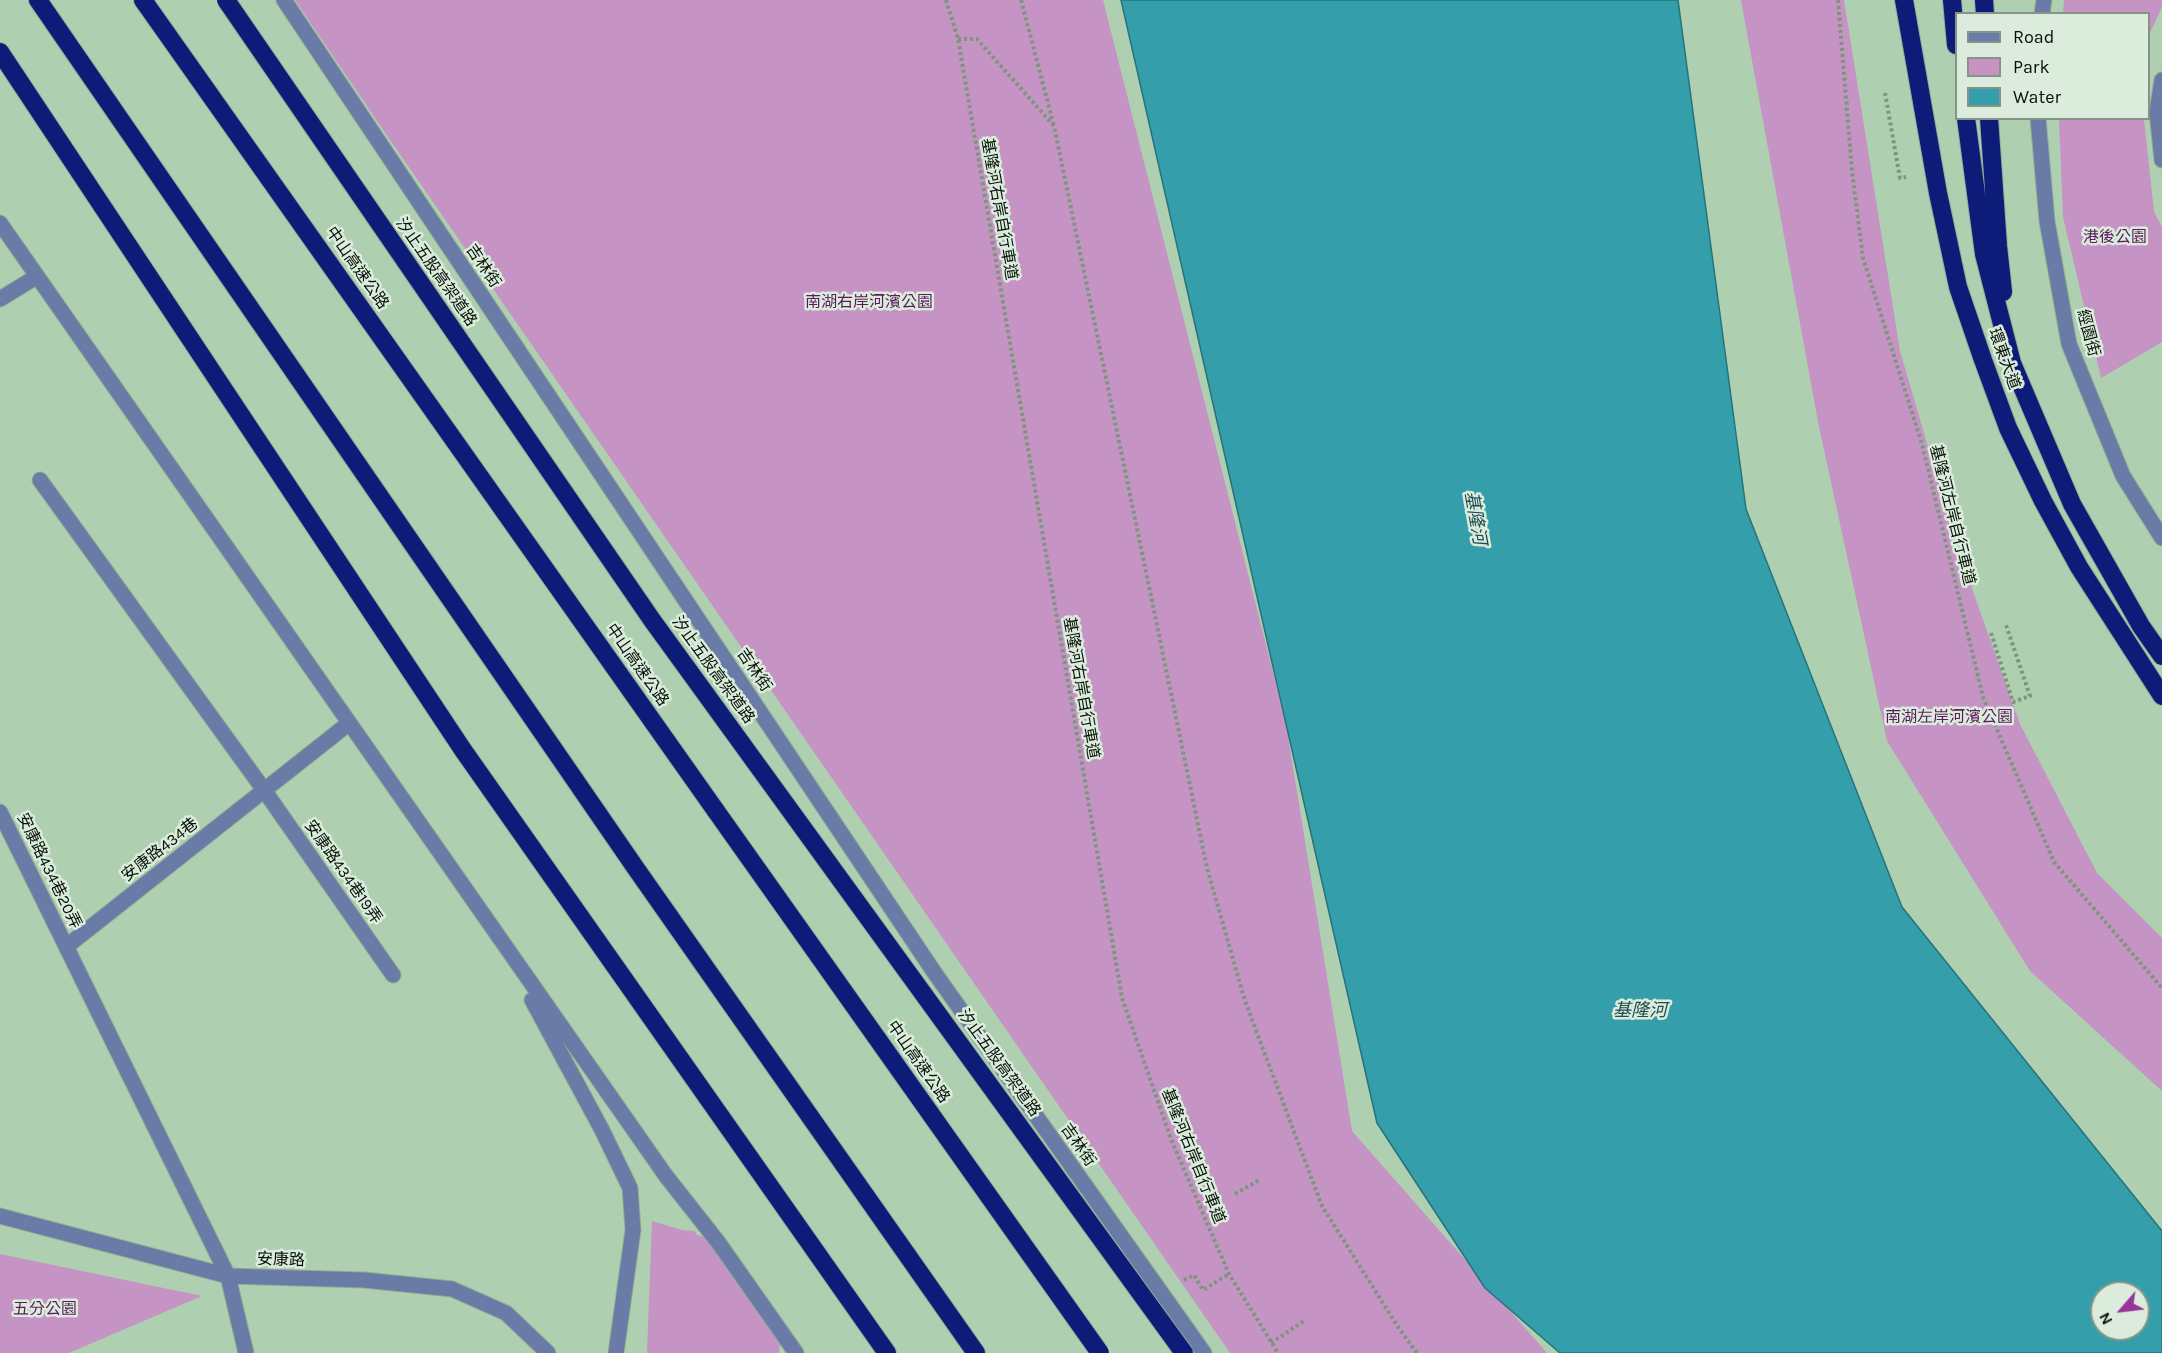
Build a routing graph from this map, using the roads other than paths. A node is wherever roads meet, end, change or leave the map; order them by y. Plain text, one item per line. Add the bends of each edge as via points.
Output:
1 (38, 0) edge
2 (143, 0) edge
3 (226, 0) edge
4 (284, 0) edge
5 (1904, 0) edge
6 (1952, 0) edge
7 (1955, 32) edge
8 (0, 52) edge
9 (2162, 80) edge
10 (1966, 120) edge
11 (1989, 120) edge
12 (2038, 120) edge
13 (2162, 160) edge
14 (0, 224) edge
15 (36, 277) junction
16 (0, 299) edge
17 (2012, 363) junction
18 (40, 480) dead end
19 (2162, 538) edge
20 (2162, 656) edge
21 (2162, 696) edge
22 (348, 724) junction
23 (264, 790) junction
24 (0, 812) edge
25 (500, 939) junction
26 (67, 946) junction
27 (393, 975) dead end
28 (0, 1216) edge
29 (228, 1276) junction
30 (246, 1353) edge
31 (548, 1353) edge
32 (616, 1353) edge
33 (796, 1353) edge
34 (887, 1353) edge
35 (976, 1353) edge
36 (1100, 1353) edge
37 (1184, 1353) edge
38 (1204, 1353) edge

1 - 35 highway via 637,870
2 - 36 highway, 中山高速公路, bridge
3 - 37 highway, 汐止五股高架道路, bridge via 652,620
4 - 38 street, 吉林街 via 934,972
5 - 21 highway, 環東大道 via 1956,277 2008,428 2079,567
6 - 7 highway
8 - 34 highway via 463,750
9 - 13 street via 2157,111
10 - 17 highway, 環東大道 via 1984,254
11 - 17 highway
12 - 19 street, 經園街 via 2047,221 2069,344 2123,476
14 - 15 street
15 - 16 street
15 - 22 street
17 - 20 highway, 環東大道 via 2072,504
18 - 23 street
22 - 23 street, 安康路434巷
22 - 25 street
23 - 26 street, 安康路434巷
23 - 27 street, 安康路434巷19弄
24 - 26 street, 安康路434巷20弄
25 - 32 street via 630,1188 633,1230
25 - 33 street
26 - 29 street
28 - 29 street, 安康路
29 - 30 street
29 - 31 street, 安康路 via 364,1280 452,1288 506,1313

